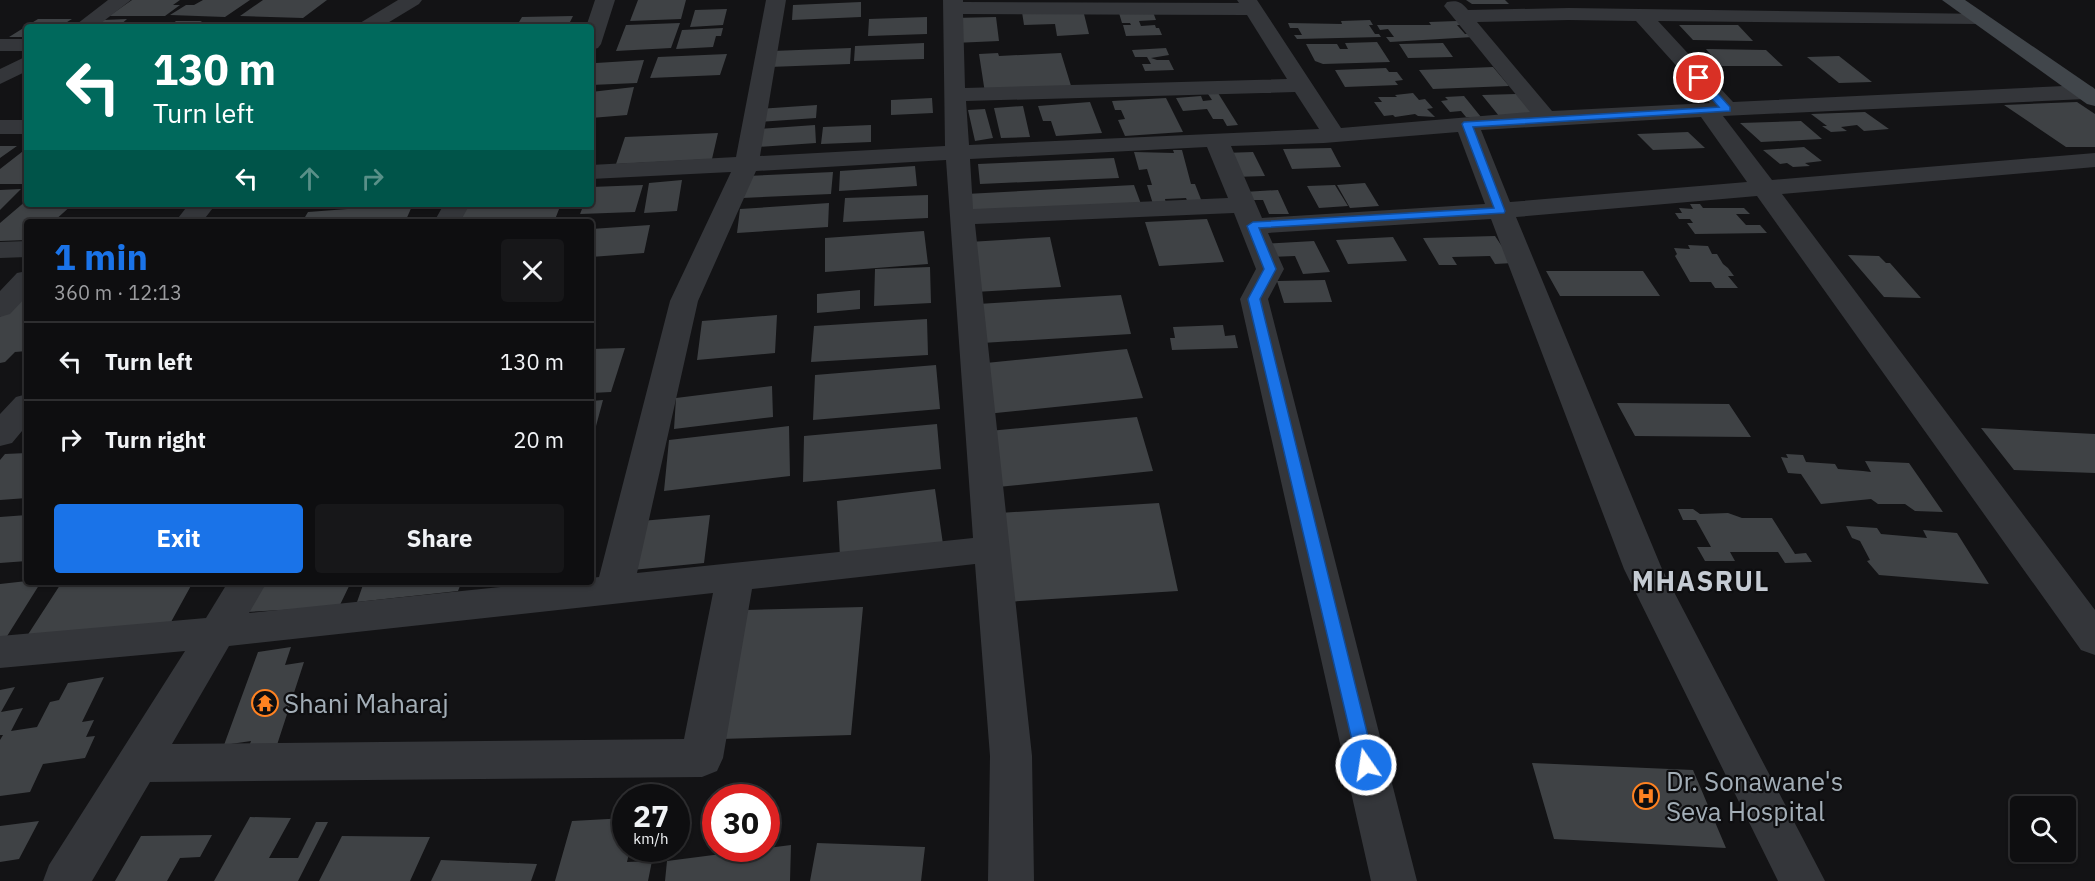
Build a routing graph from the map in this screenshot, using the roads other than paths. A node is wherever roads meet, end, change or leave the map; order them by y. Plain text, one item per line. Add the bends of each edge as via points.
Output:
1 (122, 0) edge
2 (412, 0) edge
3 (605, 0) edge
4 (776, 0) edge
5 (1448, 0) edge
6 (1952, 0) edge
7 (953, 4) edge
8 (1250, 4) edge
9 (1464, 16) junction
10 (1643, 16) junction
11 (1978, 18) junction
12 (87, 24) edge
13 (371, 24) edge
14 (594, 35) edge
15 (0, 45) edge
16 (24, 45) edge
17 (24, 64) edge
18 (0, 78) edge
19 (1302, 85) junction
20 (954, 95) junction
21 (2090, 96) edge
22 (1717, 109) junction
23 (1546, 118) junction
24 (1467, 124) junction
25 (0, 127) edge
26 (24, 127) edge
27 (1334, 135) junction
28 (1216, 139) junction
29 (957, 153) junction
30 (2095, 160) edge
31 (747, 163) junction
32 (594, 172) edge
33 (1764, 188) junction
34 (200, 207) edge
35 (1500, 211) junction
36 (1248, 215) junction
37 (961, 217) junction
38 (190, 219) edge
39 (24, 249) edge
40 (0, 250) edge
41 (24, 282) edge
42 (0, 308) edge
43 (24, 407) edge
44 (0, 435) edge
45 (992, 549) junction
46 (735, 577) junction
47 (247, 585) edge
48 (615, 589) junction
49 (218, 632) junction
50 (2095, 639) edge
51 (0, 652) edge
52 (138, 763) junction
53 (66, 881) edge
54 (1011, 881) edge
55 (1394, 881) edge
56 (1802, 881) edge

1 - 12 street
2 - 13 street
3 - 14 street
4 - 31 street
5 - 9 street
6 - 11 main road
7 - 8 street
7 - 20 street
8 - 19 street
9 - 10 street
9 - 23 street
10 - 11 street
10 - 22 street
11 - 21 main road
15 - 16 street
17 - 18 street
19 - 20 street
19 - 27 street
20 - 29 street
21 - 22 street
22 - 23 street
22 - 33 street
23 - 24 street
24 - 27 street
24 - 35 street
25 - 26 street
27 - 28 street
28 - 29 street
28 - 36 street
29 - 31 street
29 - 37 street
30 - 33 street
31 - 32 street
31 - 48 street via 684,301
33 - 35 street
33 - 50 street
34 - 38 street
35 - 36 street
35 - 56 street via 1642,569
36 - 37 street
36 - 55 street via 1270,269 1254,299
37 - 45 street
39 - 40 street
41 - 42 street
43 - 44 street
45 - 46 street
45 - 54 street via 1011,756
46 - 48 street
46 - 52 street via 702,758
47 - 49 street
48 - 49 street
49 - 51 street
49 - 52 street
52 - 53 street

